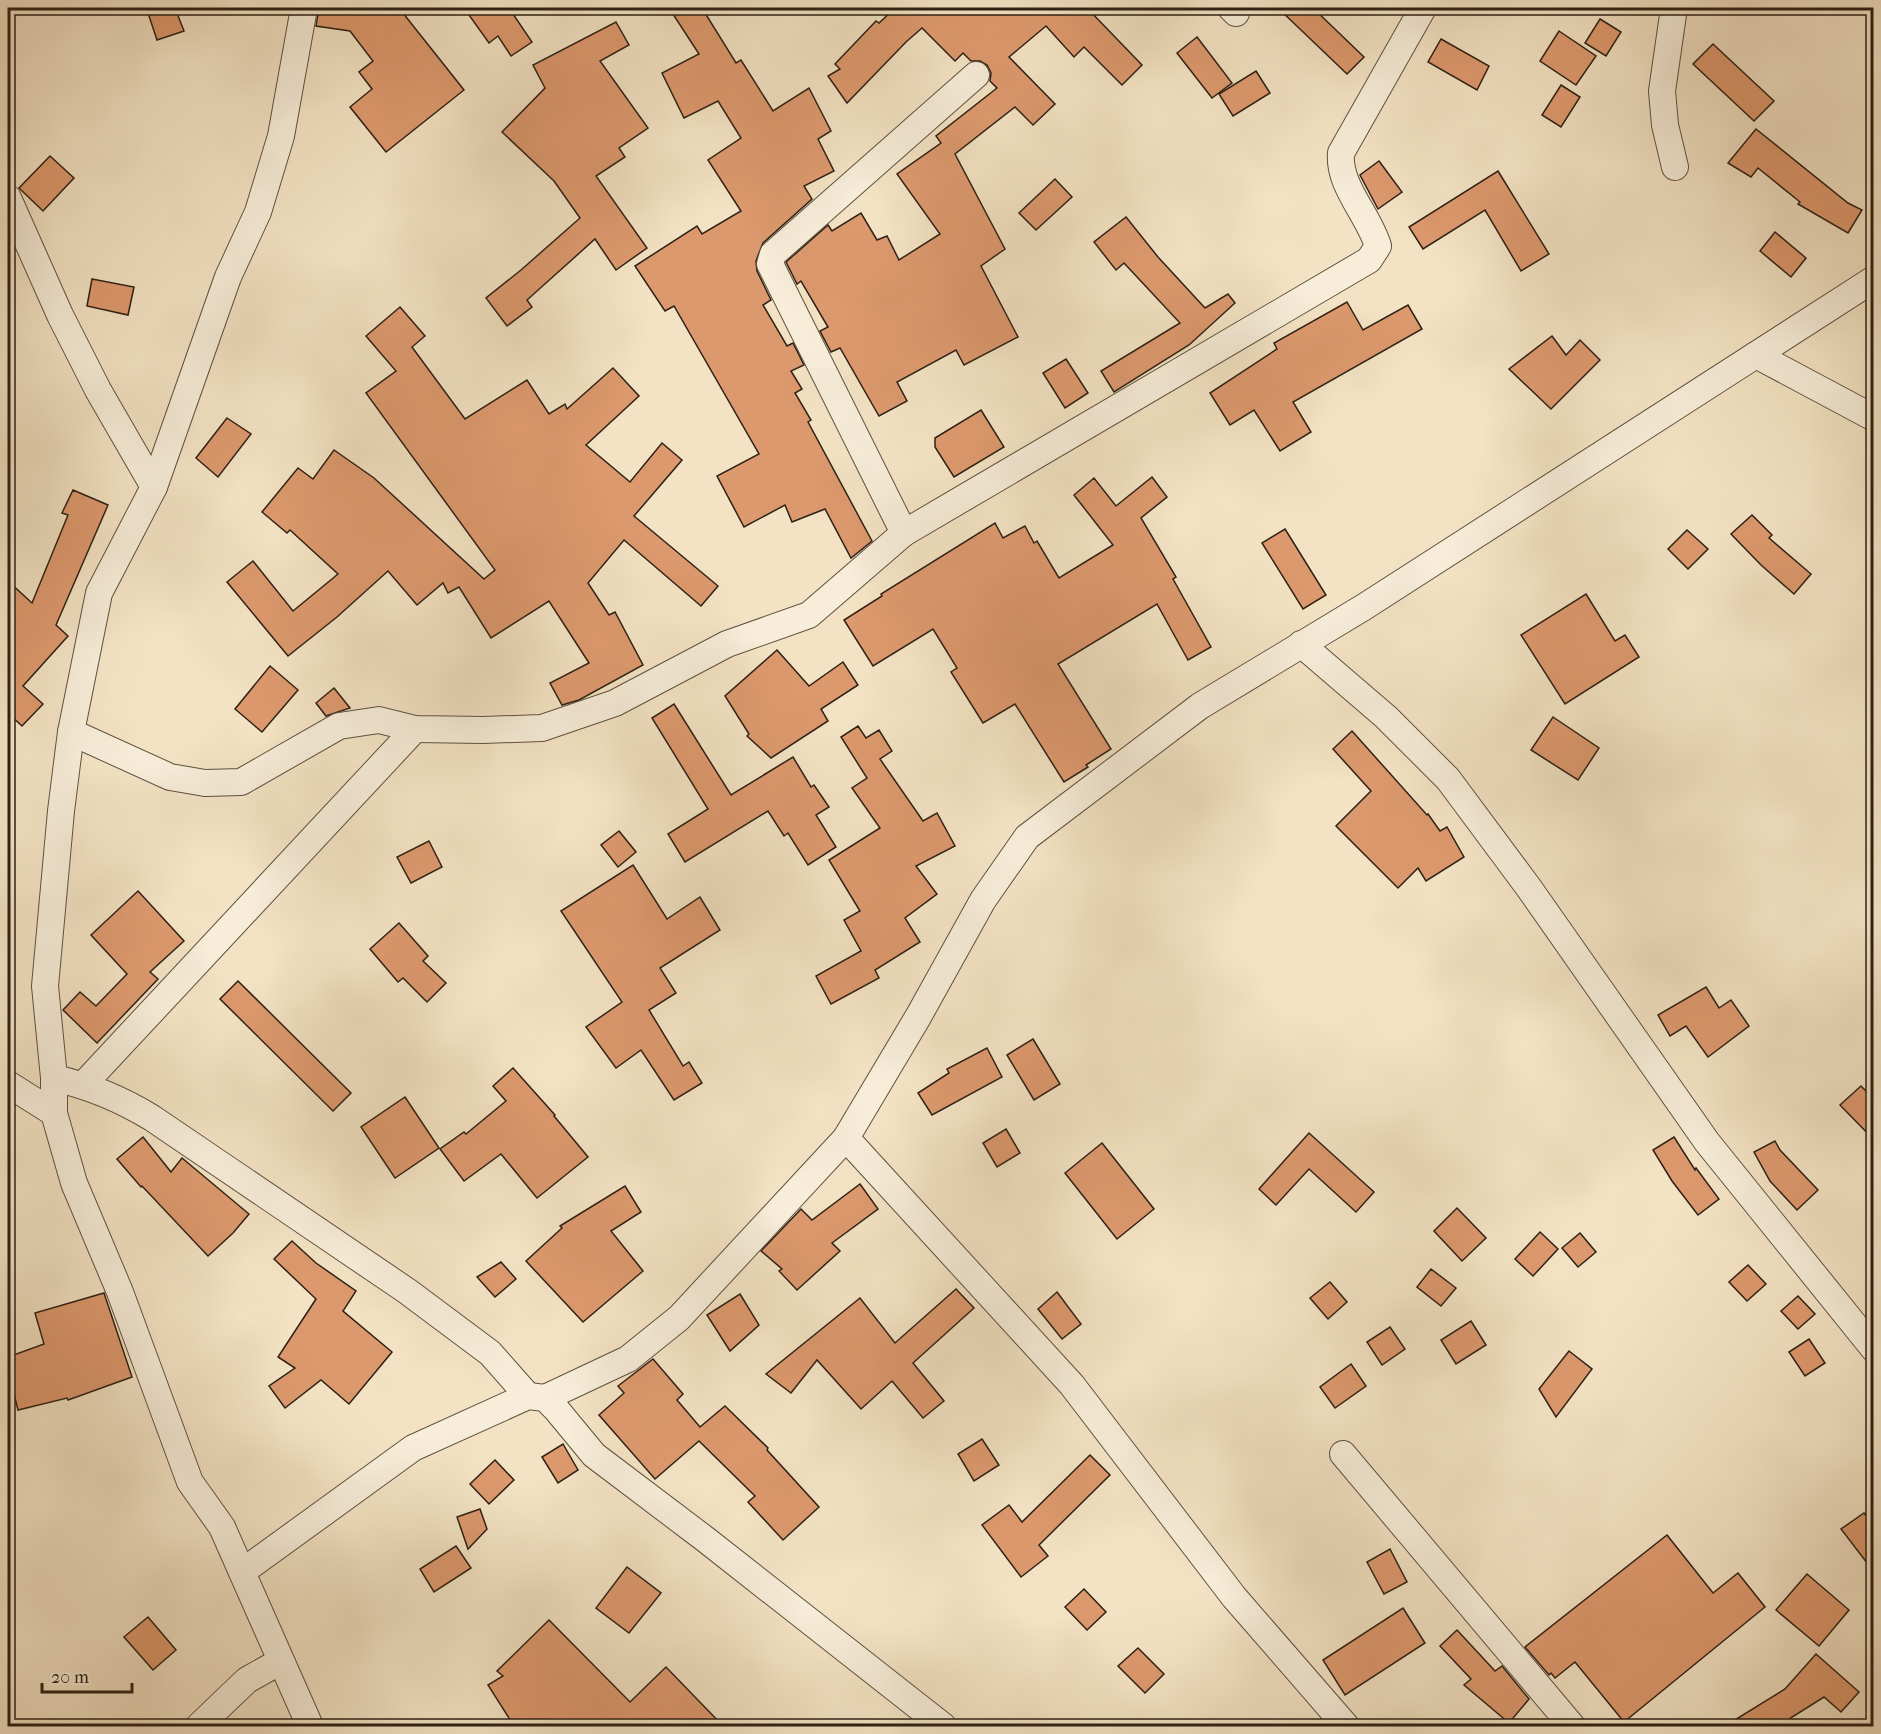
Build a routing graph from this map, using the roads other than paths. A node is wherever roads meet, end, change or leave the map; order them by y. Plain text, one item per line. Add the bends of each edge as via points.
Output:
1 (304, 8) edge
2 (1423, 8) edge
3 (1674, 8) edge
4 (976, 75) dead end
5 (1676, 167) dead end
6 (8, 198) edge
7 (1874, 279) edge
8 (1756, 355) junction
9 (1874, 417) edge
10 (154, 487) junction
11 (904, 533) junction
12 (1301, 644) junction
13 (415, 729) junction
14 (71, 732) junction
15 (54, 1078) junction
16 (8, 1084) edge
17 (83, 1085) junction
18 (54, 1113) junction
19 (846, 1138) junction
20 (1874, 1349) edge
21 (536, 1397) junction
22 (1343, 1454) dead end
23 (242, 1572) junction
24 (281, 1661) junction
25 (199, 1726) edge
26 (310, 1726) edge
27 (943, 1726) edge
28 (1346, 1726) edge
29 (1572, 1726) edge

1 - 10 street via 281,136 258,212 228,277
2 - 11 street via 1341,153 1340,166 1378,246 1369,260
3 - 5 street via 1662,91 1665,125
4 - 11 street via 772,254 770,264
6 - 10 street via 60,315
7 - 8 street
8 - 9 street
8 - 12 street
10 - 14 street via 99,593
11 - 13 street via 809,615 727,644 615,703 542,728
12 - 19 street via 1200,706 1027,837 982,900
12 - 20 street via 1386,717 1448,779 1707,1142
13 - 14 street via 379,720 339,726 241,782 205,783 171,777
13 - 17 street
14 - 15 street via 45,986
15 - 17 street
15 - 18 street
16 - 18 street
17 - 21 street via 126,1102 152,1118 407,1291 490,1353
18 - 23 street via 74,1183 120,1292 190,1482 222,1527
19 - 21 street via 679,1318 628,1359
19 - 28 street via 1072,1385 1234,1597
21 - 23 street via 413,1448
21 - 27 street via 556,1409 594,1455
22 - 29 street
23 - 24 street
24 - 25 street via 247,1680
24 - 26 street

